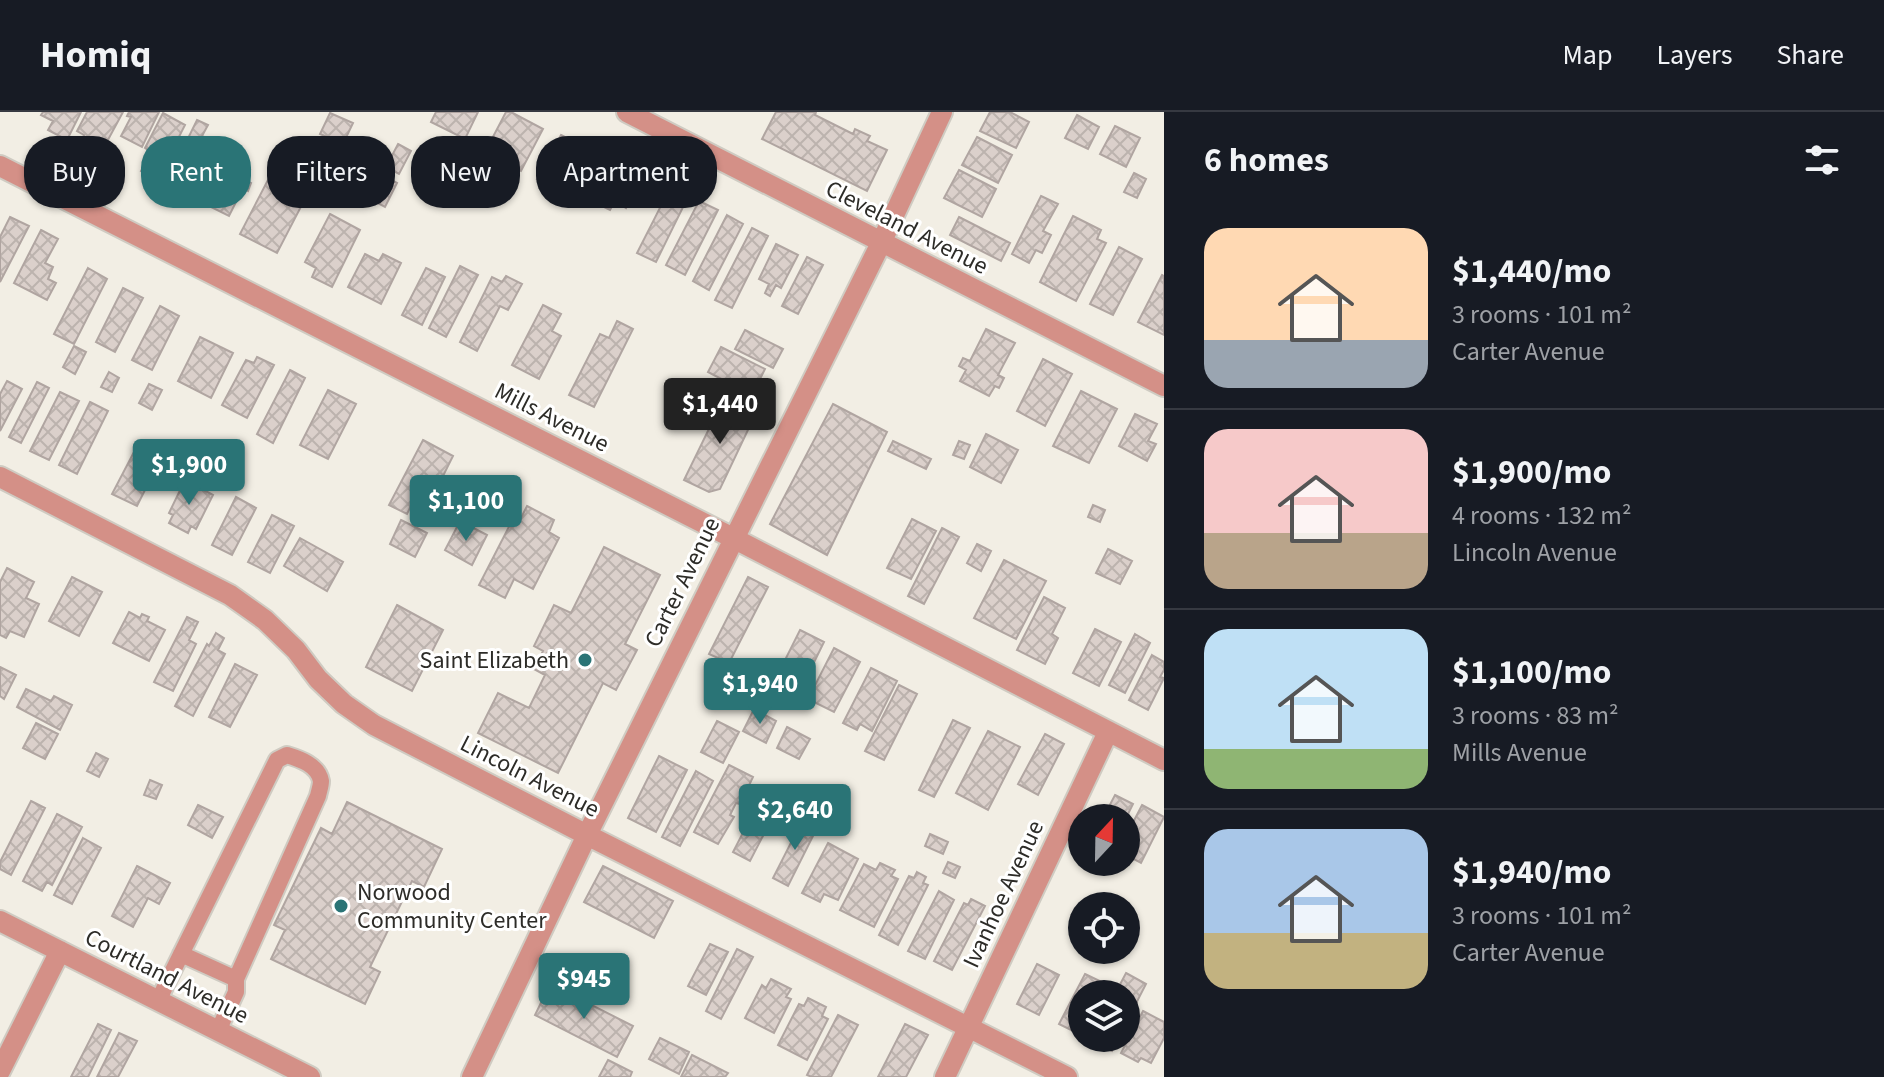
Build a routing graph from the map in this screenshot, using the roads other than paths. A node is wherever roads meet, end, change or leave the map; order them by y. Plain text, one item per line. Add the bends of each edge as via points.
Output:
1 (627, 112) edge
2 (942, 112) edge
3 (0, 166) edge
4 (881, 243) junction
5 (1164, 386) edge
6 (0, 477) edge
7 (733, 538) junction
8 (1108, 732) junction
9 (1164, 760) edge
10 (587, 835) junction
11 (0, 921) edge
12 (60, 951) junction
13 (181, 954) junction
14 (236, 979) junction
15 (158, 1001) junction
16 (969, 1027) junction
17 (218, 1031) junction
18 (0, 1071) edge
19 (310, 1077) edge
20 (472, 1077) edge
21 (945, 1077) edge
22 (1067, 1077) edge

1 - 4 street, Cleveland Avenue
2 - 4 street, Carter Avenue
3 - 7 street, Mills Avenue
4 - 5 street, Cleveland Avenue
4 - 7 street, Carter Avenue
6 - 10 street, Lincoln Avenue via 230,595 265,620 318,679 374,725
7 - 8 street, Mills Avenue
7 - 10 street, Carter Avenue
8 - 9 street, Mills Avenue
8 - 16 street, Ivanhoe Avenue
10 - 16 street, Lincoln Avenue
10 - 20 street, Carter Avenue
11 - 12 street, Courtland Avenue
12 - 15 street, Courtland Avenue
12 - 18 street
13 - 14 lane
13 - 14 lane via 277,760 287,755 302,759 321,780 318,796
13 - 15 lane
14 - 17 lane via 236,992
15 - 17 street, Courtland Avenue
16 - 21 street, Ivanhoe Avenue
16 - 22 street, Lincoln Avenue
17 - 19 street, Courtland Avenue

